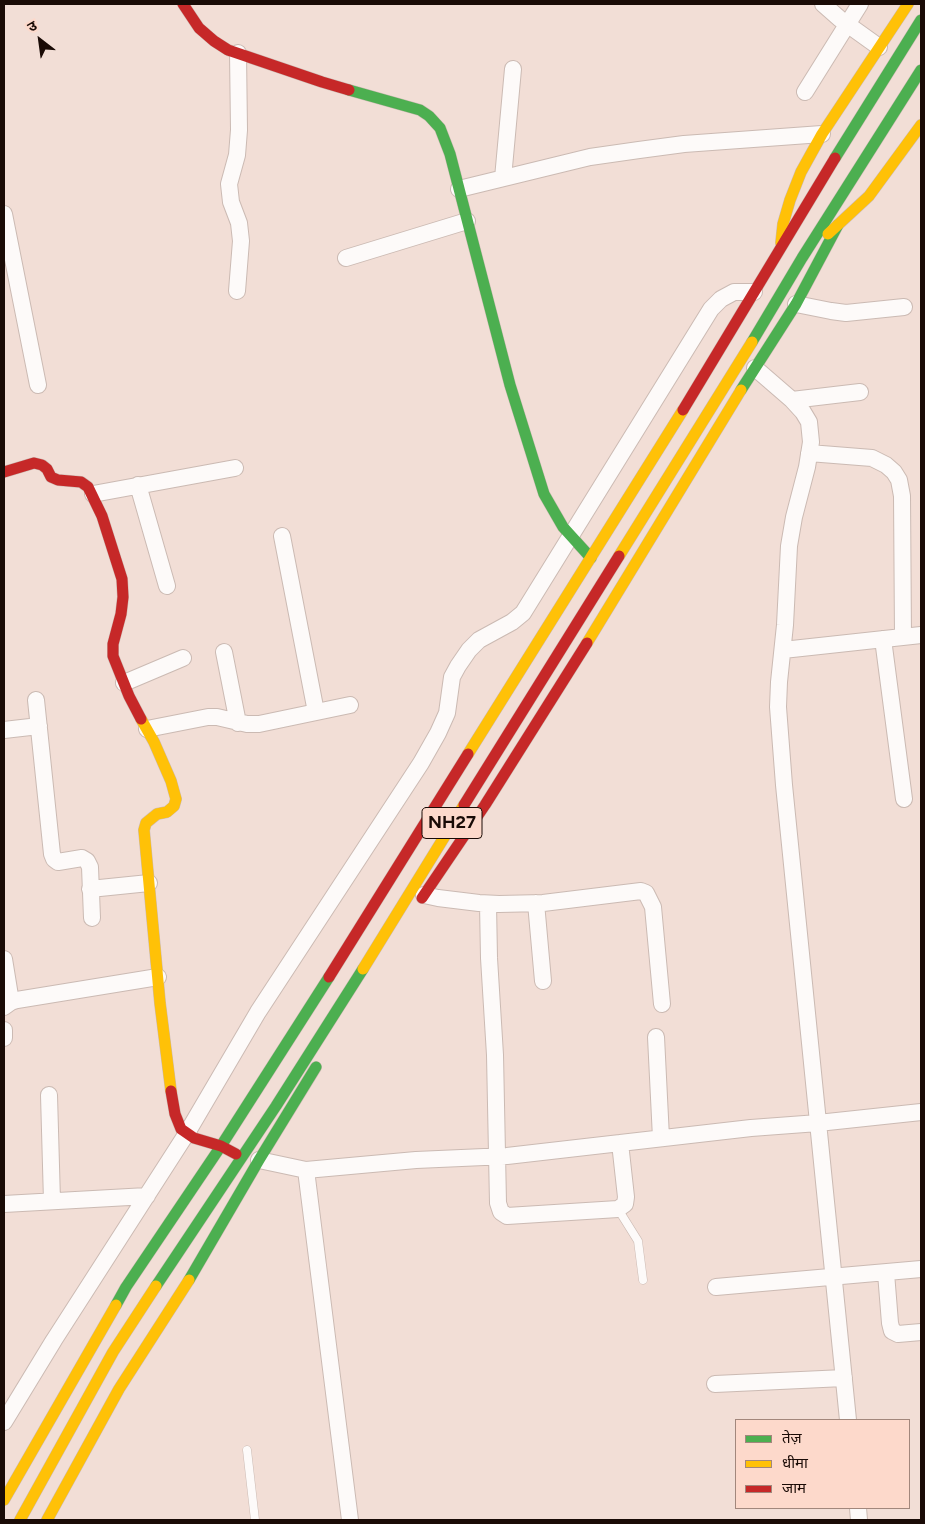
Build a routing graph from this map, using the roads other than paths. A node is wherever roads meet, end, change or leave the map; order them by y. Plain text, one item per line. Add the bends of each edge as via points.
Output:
1 (183, 4) edge
2 (823, 4) edge
3 (860, 4) edge
4 (908, 4) edge
5 (921, 20) edge
6 (847, 24) junction
7 (879, 47) junction
8 (238, 53) junction
9 (514, 69) dead end
10 (921, 70) edge
11 (805, 92) dead end
12 (919, 133) edge
13 (822, 134) junction
14 (503, 178) junction
15 (459, 189) junction
16 (4, 214) edge
17 (467, 221) junction
18 (838, 225) junction
19 (781, 249) junction
20 (346, 258) dead end
21 (802, 258) junction
22 (236, 291) dead end
23 (754, 292) junction
24 (796, 304) junction
25 (904, 307) dead end
26 (755, 368) junction
27 (38, 385) dead end
28 (860, 392) dead end
29 (792, 400) junction
30 (809, 453) junction
31 (234, 468) dead end
32 (4, 472) edge
33 (138, 485) junction
34 (92, 494) junction
35 (282, 536) dead end
36 (571, 536) junction
37 (591, 558) junction
38 (168, 586) dead end
39 (921, 635) edge
40 (903, 637) junction
41 (883, 639) junction
42 (783, 650) junction
43 (224, 652) dead end
44 (183, 658) dead end
45 (124, 684) junction
46 (36, 700) dead end
47 (350, 705) dead end
48 (316, 712) junction
49 (238, 722) junction
50 (39, 726) junction
51 (147, 729) junction
52 (4, 730) edge
53 (904, 799) dead end
54 (149, 883) junction
55 (90, 889) junction
56 (424, 895) junction
57 (536, 903) junction
58 (488, 904) junction
59 (413, 911) dead end
60 (92, 918) dead end
61 (4, 958) edge
62 (158, 977) junction
63 (543, 981) dead end
64 (662, 1004) dead end
65 (7, 1005) edge
66 (4, 1030) edge
67 (656, 1037) dead end
68 (4, 1038) edge
69 (320, 1061) dead end
70 (49, 1095) dead end
71 (921, 1112) edge
72 (818, 1123) junction
73 (187, 1133) junction
74 (661, 1138) junction
75 (620, 1143) junction
76 (221, 1146) junction
77 (242, 1156) junction
78 (498, 1157) junction
79 (259, 1160) junction
80 (306, 1170) junction
81 (147, 1196) junction
82 (52, 1201) junction
83 (4, 1204) edge
84 (618, 1209) junction
85 (921, 1269) edge
86 (886, 1273) junction
87 (834, 1277) junction
88 (643, 1280) dead end
89 (716, 1287) dead end
90 (921, 1332) edge
91 (844, 1378) junction
92 (715, 1384) dead end
93 (848, 1419) edge
94 (4, 1422) edge
95 (247, 1450) dead end
96 (4, 1500) edge
97 (20, 1520) edge
98 (46, 1520) edge
99 (256, 1520) edge
100 (350, 1520) edge

1 - 8 main road via 199,28 221,46
2 - 6 street
3 - 6 street
4 - 7 main road
5 - 19 main road, NH27
6 - 7 street
6 - 11 street
7 - 13 main road
8 - 15 main road via 322,82 420,110 430,116 440,128
8 - 22 street via 239,130 237,155 229,184 240,223
9 - 14 street
10 - 21 main road, NH27
12 - 18 main road via 869,196
13 - 14 street via 639,150 590,157
13 - 19 main road via 790,200 783,224
14 - 15 street
15 - 17 main road
16 - 27 street
17 - 20 street
17 - 36 main road via 537,475 547,500
18 - 21 main road
18 - 24 main road
19 - 23 main road, NH27
21 - 77 main road, NH27 via 367,962
23 - 36 street via 734,292 711,309
23 - 37 main road, NH27
24 - 25 street via 846,313
24 - 26 main road
26 - 29 street
26 - 56 main road via 563,683
28 - 29 street
29 - 30 street via 808,422
30 - 40 street via 872,458 886,465 899,480 902,496
30 - 42 street via 789,546
31 - 33 street
32 - 34 main road via 34,463 42,465 51,477 81,482
33 - 34 street
33 - 38 street
34 - 45 main road via 122,579 122,605 113,656
35 - 48 street
36 - 37 main road
36 - 73 street via 523,614 479,640 458,666 452,677 447,713 430,748 258,1012
37 - 76 main road, NH27
39 - 40 street
40 - 41 street
41 - 42 street
41 - 53 street
42 - 72 street via 778,707 782,765
43 - 49 street
44 - 45 street
45 - 51 main road
46 - 50 street
47 - 48 street
48 - 49 street via 259,724
49 - 51 street via 208,717
50 - 52 street
50 - 55 street via 52,854 58,862 82,858 87,861
51 - 54 main road via 176,799 174,806 146,823
54 - 55 street
54 - 62 main road
55 - 60 street
56 - 58 street
56 - 59 main road
57 - 58 street
57 - 63 street
57 - 64 street via 632,891 646,894 653,907
58 - 78 street
61 - 65 street
62 - 65 street
62 - 73 main road via 170,1091 181,1129
66 - 68 street
67 - 74 street
69 - 79 main road
70 - 82 street
71 - 72 street
72 - 74 street
72 - 87 street
73 - 76 main road
73 - 81 street
74 - 75 street
75 - 78 street
75 - 84 street via 626,1197 625,1204
76 - 77 main road
76 - 96 main road, NH27 via 126,1287
77 - 79 main road
77 - 97 main road, NH27 via 113,1352
78 - 80 street via 416,1160
78 - 84 street via 498,1203 501,1212 507,1216
79 - 80 street
79 - 98 main road via 189,1280 119,1390
80 - 100 street
81 - 82 street
81 - 94 street
82 - 83 street
84 - 88 lane via 638,1241
85 - 86 street
86 - 87 street
86 - 90 street via 892,1332
87 - 89 street
87 - 91 street
91 - 92 street
91 - 93 street
95 - 99 lane

